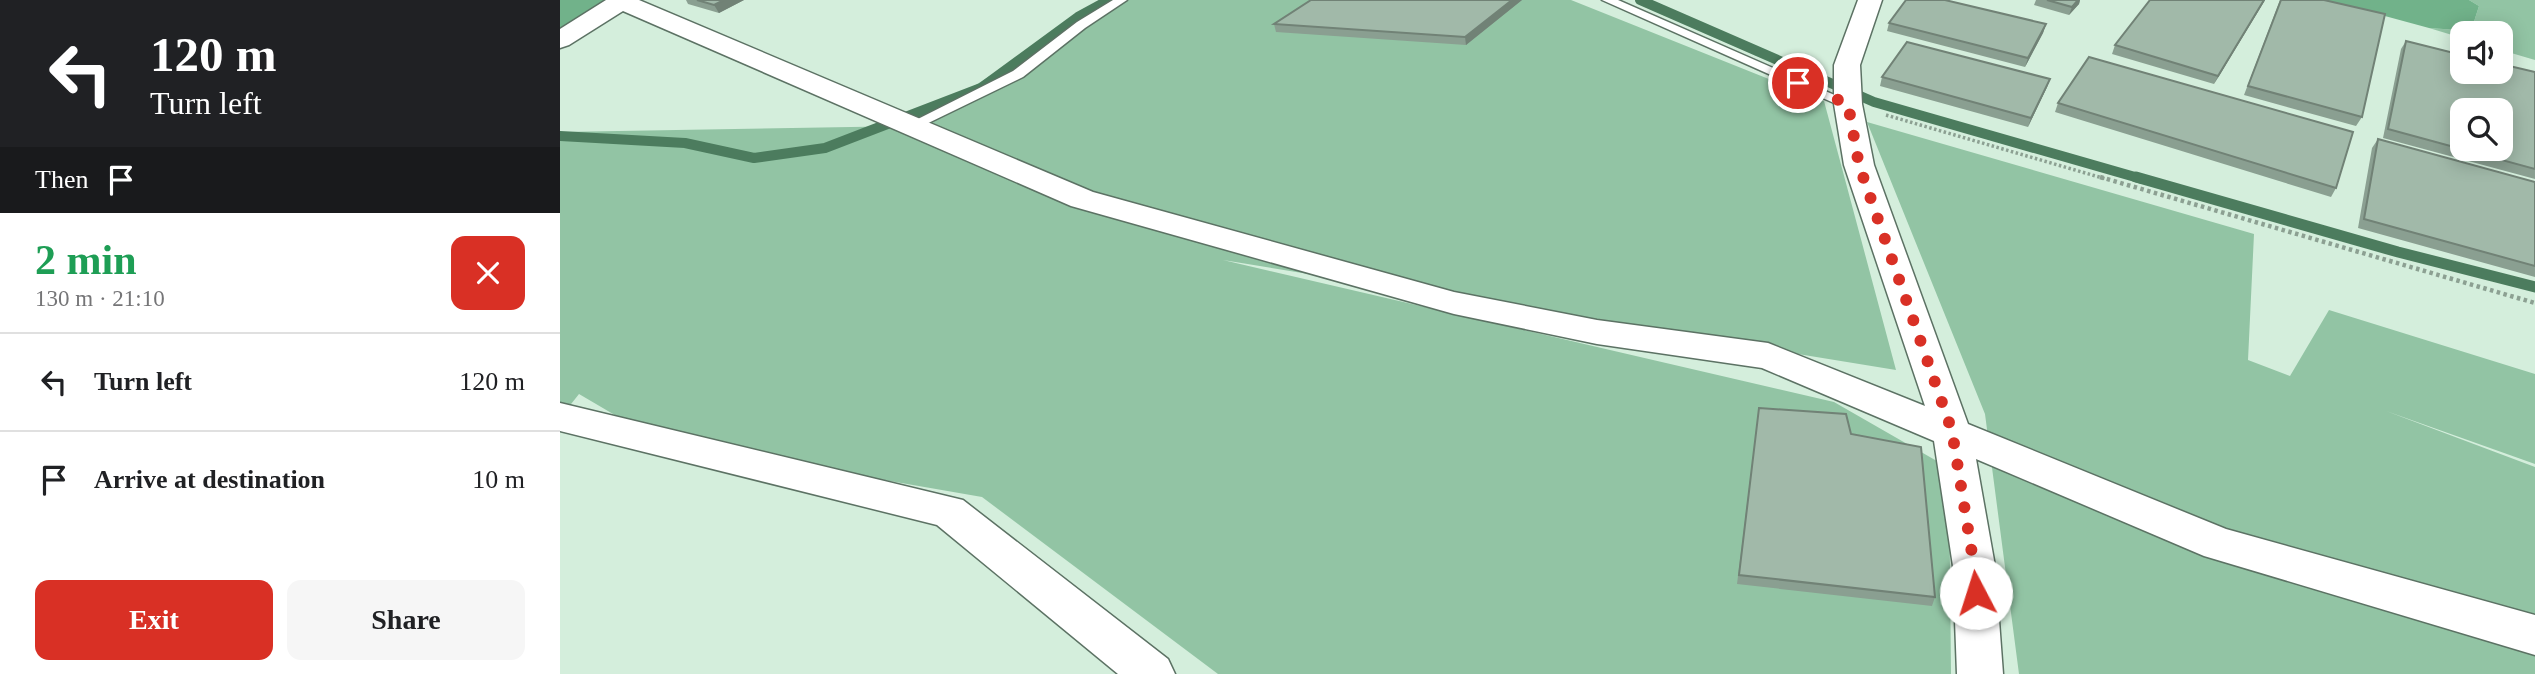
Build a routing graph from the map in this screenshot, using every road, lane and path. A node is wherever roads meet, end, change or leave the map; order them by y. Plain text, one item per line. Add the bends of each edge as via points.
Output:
1 (622, 0) edge
2 (1121, 0) edge
3 (1608, 0) edge
4 (1870, 0) edge
5 (560, 40) edge
6 (1848, 93) junction
7 (902, 122) junction
8 (2535, 303) edge
9 (560, 416) edge
10 (1952, 431) junction
11 (2535, 635) edge
12 (1152, 674) edge
13 (1980, 674) edge

1 - 5 street
1 - 7 street
2 - 7 lane via 1018,74
3 - 6 lane
4 - 6 street via 1847,65
6 - 8 path
6 - 10 street via 1859,165
7 - 10 street via 1082,199 1454,303 1597,332 1768,356
9 - 12 street via 949,512
10 - 11 street via 2220,544
10 - 13 street via 1974,566

